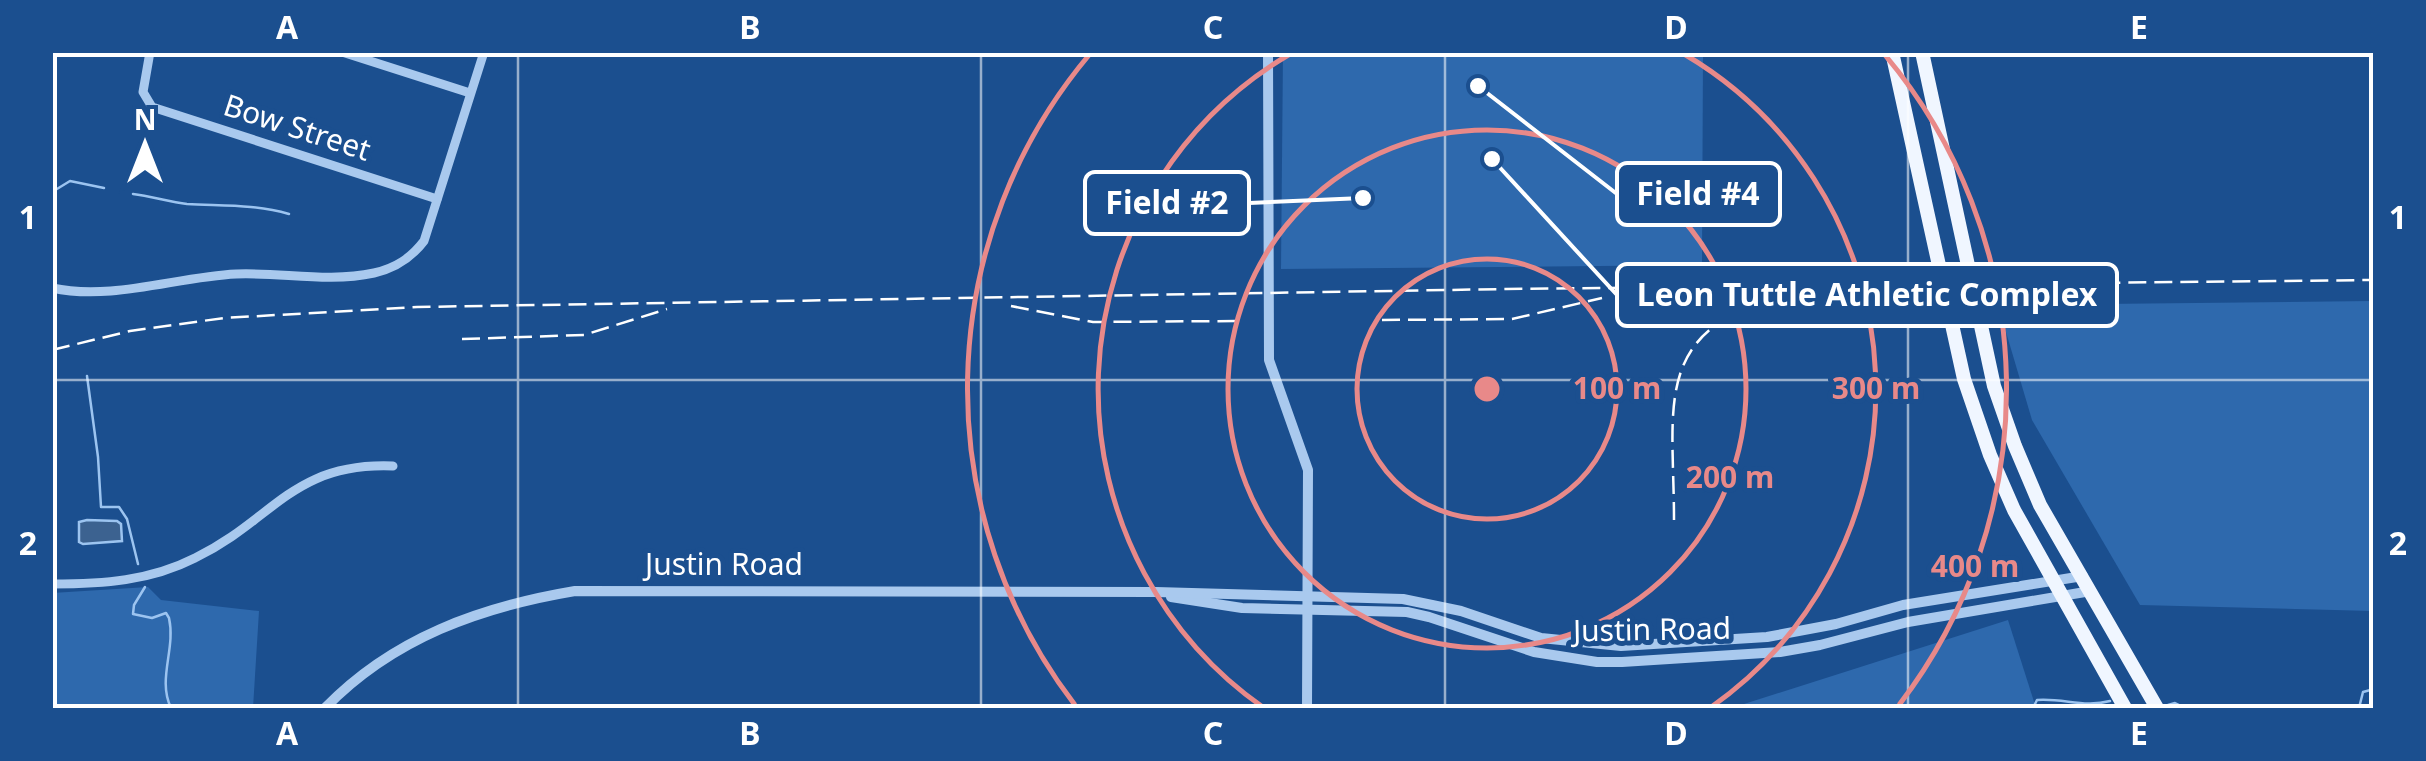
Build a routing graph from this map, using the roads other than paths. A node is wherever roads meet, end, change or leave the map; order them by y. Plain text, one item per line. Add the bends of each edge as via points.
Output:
1 (150, 52) edge
2 (342, 52) edge
3 (484, 52) edge
4 (1268, 52) edge
5 (1892, 52) edge
6 (1922, 52) edge
7 (470, 93) junction
8 (436, 199) junction
9 (52, 288) edge
10 (393, 466) dead end
11 (2083, 576) junction
12 (2054, 581) junction
13 (52, 584) edge
14 (2091, 591) junction
15 (1156, 592) junction
16 (1308, 595) junction
17 (2062, 596) junction
18 (1308, 610) junction
19 (1461, 611) junction
20 (1456, 626) junction
21 (325, 708) edge
22 (1307, 708) edge
23 (2125, 708) edge
24 (2156, 708) edge

1 - 8 street, Bow Street via 143,84 146,100 158,110
2 - 7 street
3 - 7 street
4 - 16 street via 1269,360 1308,470
5 - 12 main road via 1964,379 2002,483
6 - 11 main road via 1994,386 2040,505
7 - 8 street
8 - 9 street via 413,256 374,273 241,274 107,290
10 - 13 street via 353,466 303,483 241,532 156,574
11 - 12 street, Justin Road
11 - 14 main road
12 - 17 main road
12 - 19 street, Justin Road via 1902,605 1784,635 1621,646 1542,638
14 - 17 street, Justin Road
14 - 24 main road
15 - 16 street, Justin Road
15 - 18 street, Justin Road via 1189,602
15 - 21 street, Justin Road via 575,591 506,604 412,640
16 - 18 street
16 - 19 street, Justin Road via 1403,598
17 - 20 street, Justin Road via 1908,622 1807,648 1622,662 1534,652
17 - 23 main road
18 - 20 street, Justin Road via 1406,612
18 - 22 street
19 - 20 street

